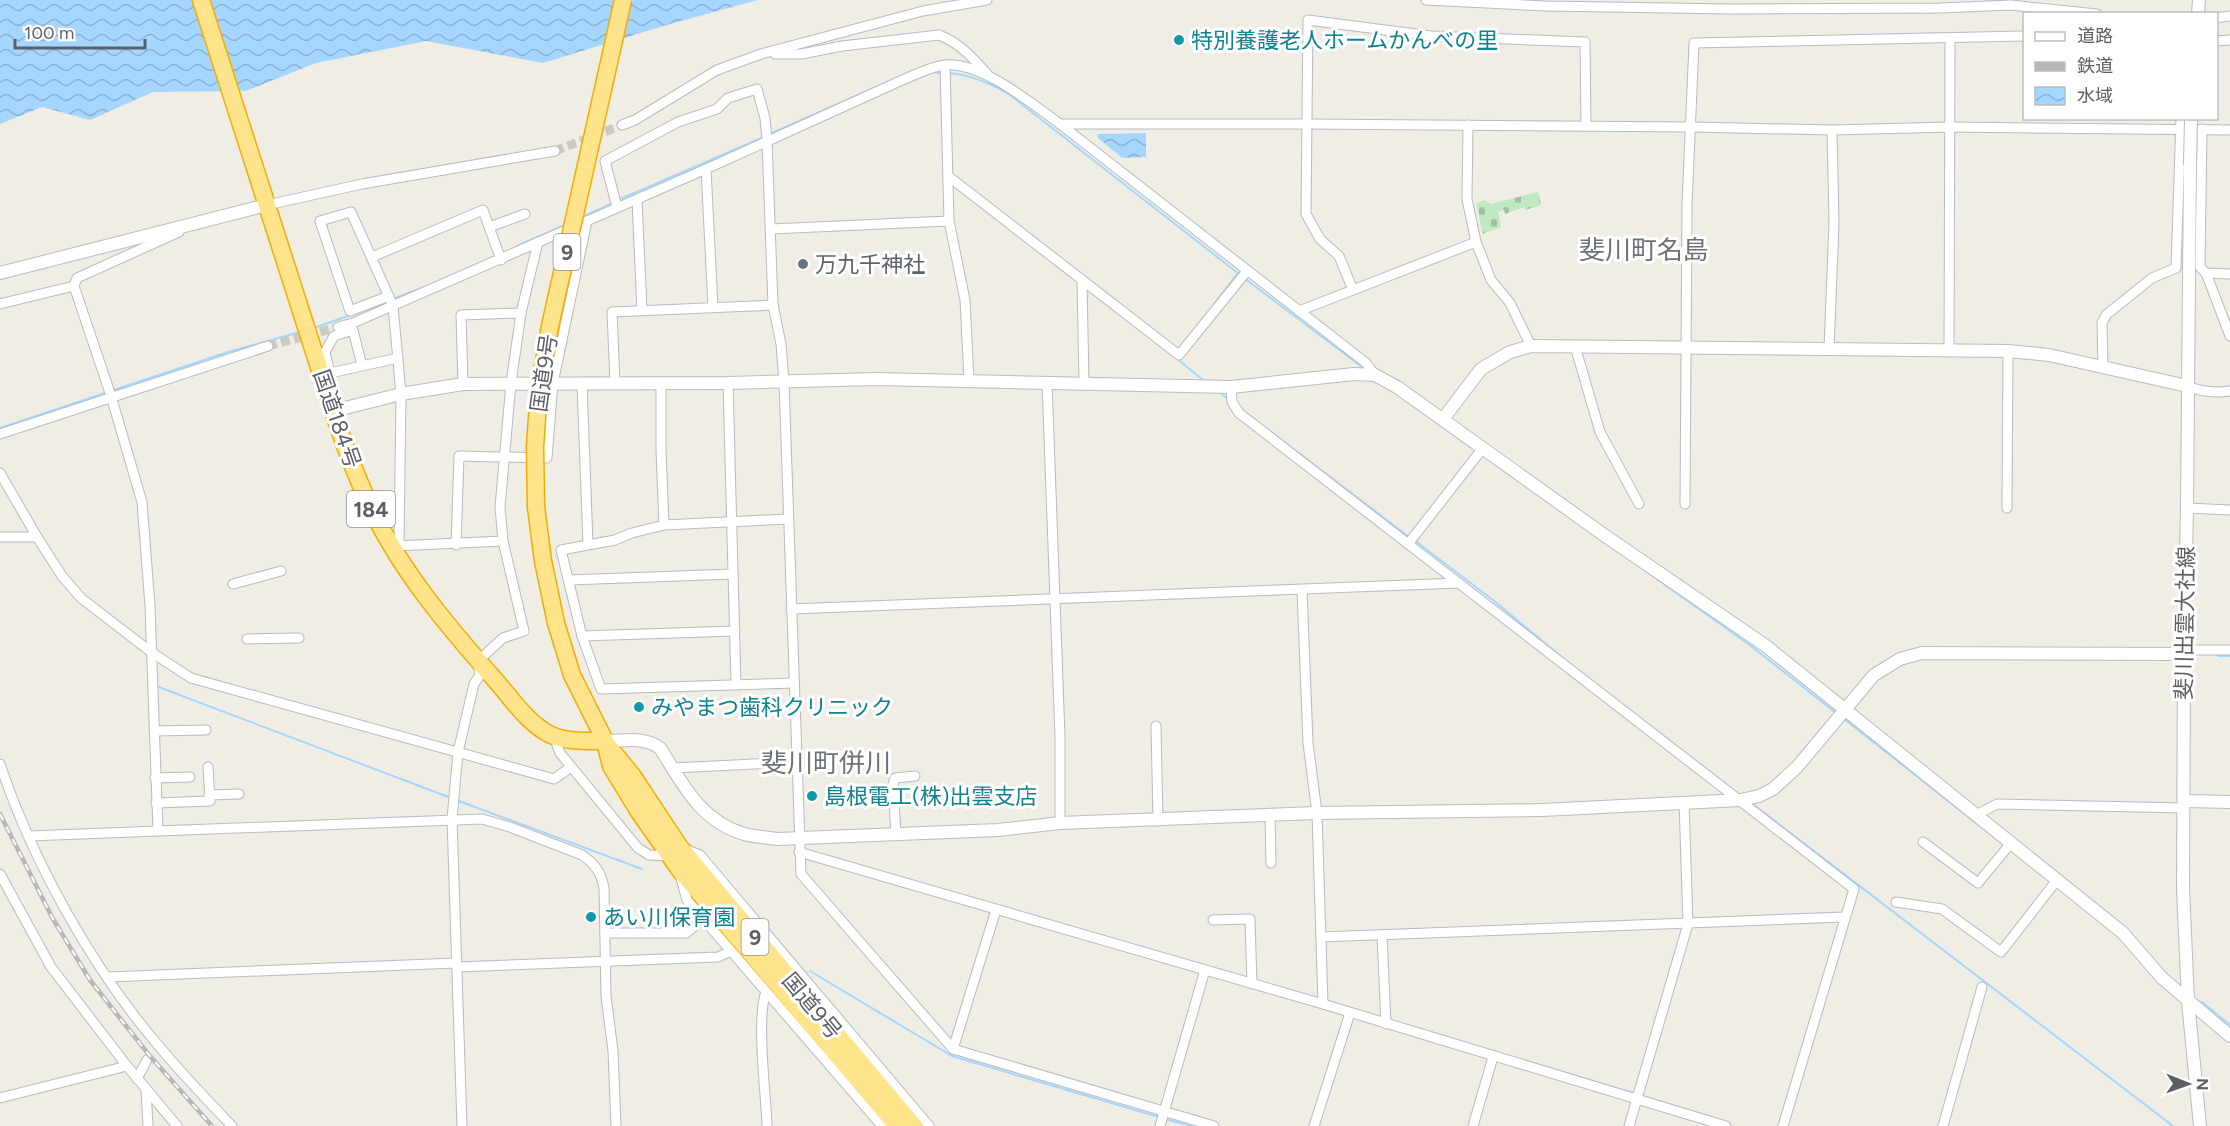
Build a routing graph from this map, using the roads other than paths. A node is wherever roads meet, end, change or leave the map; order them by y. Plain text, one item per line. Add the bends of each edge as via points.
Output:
1 (201, 0) edge
2 (623, 0) edge
3 (987, 0) edge
4 (1426, 0) edge
5 (2078, 12) edge
6 (2023, 36) edge
7 (1950, 38) junction
8 (761, 54) junction
9 (945, 65) junction
10 (989, 76) junction
11 (2191, 120) edge
12 (622, 124) tunnel mouth
13 (1060, 124) junction
14 (1307, 124) junction
15 (2181, 124) edge
16 (1468, 125) junction
17 (1586, 126) junction
18 (1690, 127) junction
19 (1950, 127) junction
20 (2202, 129) junction
21 (1832, 130) junction
22 (2230, 130) edge
23 (767, 141) junction
24 (555, 151) tunnel mouth
25 (706, 169) junction
26 (948, 176) junction
27 (636, 200) junction
28 (267, 205) junction
29 (617, 207) junction
30 (525, 214) dead end
31 (205, 220) junction
32 (587, 220) junction
33 (949, 221) junction
34 (489, 227) junction
35 (771, 229) junction
36 (538, 242) junction
37 (1476, 242) junction
38 (372, 257) junction
39 (501, 260) junction
40 (1247, 271) junction
41 (0, 273) edge
42 (2206, 273) junction
43 (2230, 273) edge
44 (1082, 281) junction
45 (74, 286) junction
46 (1353, 290) junction
47 (389, 296) junction
48 (0, 304) edge
49 (773, 305) junction
50 (393, 306) junction
51 (713, 307) junction
52 (642, 310) junction
53 (1299, 311) junction
54 (521, 313) junction
55 (338, 327) tunnel mouth
56 (2230, 336) edge
57 (268, 346) tunnel mouth
58 (1531, 346) junction
59 (1575, 346) junction
60 (1687, 348) junction
61 (1829, 349) junction
62 (1949, 350) junction
63 (2008, 351) junction
64 (398, 358) junction
65 (362, 366) junction
66 (2103, 366) junction
67 (1375, 375) junction
68 (969, 380) junction
69 (615, 382) junction
70 (784, 382) junction
71 (1047, 382) junction
72 (511, 383) junction
73 (553, 383) junction
74 (661, 383) junction
75 (728, 383) junction
76 (1084, 383) junction
77 (463, 384) junction
78 (582, 384) junction
79 (2187, 386) junction
80 (1232, 387) junction
81 (2230, 392) edge
82 (401, 394) junction
83 (111, 396) junction
84 (333, 411) junction
85 (1443, 419) junction
86 (0, 434) edge
87 (1483, 448) junction
88 (505, 458) junction
89 (0, 473) edge
90 (1639, 504) dead end
91 (1685, 504) dead end
92 (2007, 508) dead end
93 (2187, 508) junction
94 (2230, 510) edge
95 (787, 519) junction
96 (731, 521) junction
97 (664, 525) junction
98 (0, 537) edge
99 (37, 537) junction
100 (503, 541) junction
101 (588, 544) junction
102 (1408, 544) junction
103 (456, 545) junction
104 (396, 546) junction
105 (281, 571) dead end
106 (733, 574) junction
107 (569, 580) junction
108 (1459, 583) junction
109 (233, 584) dead end
110 (1302, 590) junction
111 (1054, 599) junction
112 (791, 609) junction
113 (735, 630) junction
114 (582, 636) junction
115 (299, 638) dead end
116 (247, 639) dead end
117 (2230, 650) edge
118 (151, 652) junction
119 (2184, 654) junction
120 (478, 661) junction
121 (793, 683) junction
122 (736, 685) junction
123 (1844, 710) junction
124 (1156, 726) dead end
125 (206, 730) dead end
126 (154, 731) junction
127 (558, 738) junction
128 (604, 741) junction
129 (458, 752) junction
130 (796, 762) junction
131 (0, 764) edge
132 (208, 766) dead end
133 (571, 767) junction
134 (673, 768) junction
135 (915, 776) dead end
136 (190, 777) dead end
137 (155, 778) junction
138 (239, 794) dead end
139 (209, 795) junction
140 (1741, 800) junction
141 (1684, 802) junction
142 (2230, 802) edge
143 (156, 803) junction
144 (2183, 805) junction
145 (1317, 813) junction
146 (1270, 815) junction
147 (1976, 815) junction
148 (452, 819) junction
149 (1158, 821) junction
150 (1060, 824) junction
151 (158, 831) junction
152 (896, 834) junction
153 (29, 836) junction
154 (798, 837) junction
155 (1923, 842) dead end
156 (2011, 843) junction
157 (799, 852) junction
158 (676, 857) junction
159 (1271, 863) dead end
160 (0, 874) edge
161 (2057, 880) junction
162 (1896, 902) dead end
163 (996, 910) junction
164 (1844, 917) junction
165 (703, 919) junction
166 (1213, 920) dead end
167 (1688, 924) junction
168 (605, 933) junction
169 (751, 933) junction
170 (1382, 935) junction
171 (1321, 937) junction
172 (774, 943) junction
173 (730, 951) junction
174 (606, 961) junction
175 (456, 965) junction
176 (1205, 970) junction
177 (108, 977) junction
178 (1252, 984) junction
179 (1982, 987) dead end
180 (772, 989) junction
181 (2188, 1001) junction
182 (1323, 1005) junction
183 (1350, 1013) junction
184 (1386, 1024) junction
185 (830, 1027) junction
186 (853, 1036) junction
187 (2230, 1036) edge
188 (157, 1044) junction
189 (953, 1050) junction
190 (1493, 1057) junction
191 (823, 1058) junction
192 (844, 1064) junction
193 (127, 1066) junction
194 (137, 1079) junction
195 (146, 1090) junction
196 (0, 1098) edge
197 (1636, 1099) junction
198 (1164, 1111) junction
199 (148, 1126) edge
200 (177, 1126) edge
201 (232, 1126) edge
202 (462, 1126) edge
203 (616, 1126) edge
204 (767, 1126) edge
205 (882, 1126) edge
206 (897, 1126) edge
207 (914, 1126) edge
208 (929, 1126) edge
209 (1160, 1126) edge
210 (1214, 1126) edge
211 (1314, 1126) edge
212 (1473, 1126) edge
213 (1629, 1126) edge
214 (1726, 1126) edge
215 (1783, 1126) edge
216 (1943, 1126) edge
217 (2200, 1126) edge

1 - 28 highway, 国道184号 / 184
2 - 128 highway, 国道9号 / 9, bridge via 545,358 535,447 536,507 556,623 572,675
3 - 8 street via 923,11
4 - 5 street via 1731,9 2011,5
6 - 7 street
7 - 18 street via 1694,43
7 - 19 street
8 - 10 street via 801,54 939,35 953,40
8 - 12 street via 717,70
9 - 10 street
9 - 23 street via 909,77
9 - 26 street
10 - 13 street
11 - 79 street, 斐川出雲大社線, bridge
13 - 14 street
13 - 40 street
14 - 16 street
14 - 17 street via 1308,20 1431,36 1586,42
14 - 46 street via 1306,214 1320,239 1339,256
15 - 19 street
15 - 20 street
15 - 66 street via 2176,268 2152,278 2106,315 2102,323
16 - 17 street
16 - 37 street via 1467,199
17 - 18 street
18 - 21 street
18 - 60 street
19 - 21 street
19 - 62 street
20 - 22 street
20 - 42 street via 2200,267
21 - 61 street
23 - 25 street
23 - 29 street via 757,89 728,98 717,110 678,122 605,160
23 - 35 street
24 - 28 street via 397,177
25 - 27 street
25 - 51 street
26 - 33 street
26 - 44 street
27 - 29 street
27 - 52 street
28 - 31 street
28 - 84 highway, 国道184号 / 184
29 - 32 street
30 - 34 street
31 - 41 street
31 - 45 street via 77,278
32 - 36 street
32 - 73 street
33 - 35 street
33 - 68 street via 966,300
34 - 38 street via 483,210
34 - 39 street
35 - 49 street
36 - 39 street
36 - 54 street
37 - 46 street
37 - 58 street via 1491,280 1510,303
38 - 47 street
38 - 47 street via 351,212 320,221 350,311
39 - 50 street
40 - 44 street via 1179,355
40 - 53 street
42 - 43 street
42 - 56 street
44 - 76 street
45 - 48 street
45 - 83 street
46 - 53 street
47 - 50 street
49 - 51 street
49 - 70 street
50 - 55 street
50 - 64 street
51 - 52 street
52 - 69 street via 612,312
53 - 67 street via 1366,363
54 - 72 street
54 - 77 street via 461,315
57 - 83 street
58 - 59 street
58 - 85 street via 1510,352 1481,369
59 - 60 street
59 - 90 street via 1600,432
60 - 61 street
60 - 91 street
61 - 62 street
62 - 63 street
63 - 66 street
63 - 92 street
64 - 65 street
64 - 82 street
65 - 65 street via 330,373 325,352 334,336 353,330
66 - 79 street
67 - 80 street
67 - 85 street
68 - 70 street
68 - 71 street
69 - 74 street
69 - 78 street
70 - 75 street
70 - 95 street
71 - 76 street
71 - 111 street
72 - 73 street
72 - 77 street
72 - 88 street
73 - 78 street
73 - 88 street via 547,458
74 - 75 street
74 - 97 street
75 - 96 street
76 - 80 street
77 - 82 street
78 - 101 street
79 - 81 street
79 - 93 street, 斐川出雲大社線
80 - 102 street via 1239,413
82 - 84 street
82 - 104 street
83 - 86 street
83 - 118 street via 142,502
84 - 104 highway, 国道184号 / 184 via 374,514
85 - 87 street
87 - 102 street
87 - 123 street via 1766,646
88 - 100 street via 500,507
88 - 103 street via 459,456
89 - 99 street
93 - 94 street
93 - 119 street, 斐川出雲大社線
95 - 96 street
95 - 112 street
96 - 97 street
96 - 106 street
97 - 101 street
98 - 99 street
99 - 118 street via 81,598
100 - 103 street
100 - 120 street via 524,631 502,638
101 - 107 street via 561,550
102 - 108 street
103 - 104 street
104 - 120 highway, 国道184号 / 184 via 424,596
105 - 109 street
106 - 107 street
106 - 113 street
107 - 114 street
108 - 110 street
108 - 140 street
110 - 111 street
110 - 145 street via 1308,742
111 - 112 street
111 - 150 street
112 - 121 street
113 - 114 street
113 - 122 street
114 - 122 street via 601,689
115 - 116 street
117 - 119 street via 2193,650
118 - 126 street
118 - 129 street via 200,681
119 - 123 street via 1922,653 1900,659 1874,675
119 - 144 street, 斐川出雲大社線
120 - 127 highway, 国道184号 / 184 via 527,716
120 - 129 street via 480,675 474,684
121 - 122 street
121 - 130 street
123 - 140 street via 1797,767 1773,789
123 - 147 street
124 - 149 street
125 - 126 street
126 - 137 street
127 - 128 highway, 国道184号 / 184
127 - 133 street via 560,753
128 - 134 street via 652,742
128 - 158 highway, 国道9号 / 9 via 610,766 639,812
129 - 133 street via 554,779
129 - 148 street
130 - 134 street
130 - 154 street
131 - 153 street
132 - 139 street
133 - 158 street via 638,848 649,855
134 - 154 street via 692,799 716,820 744,834 777,839
135 - 152 street via 895,778 893,784
136 - 137 street
137 - 143 street
138 - 139 street
139 - 143 street via 210,801
140 - 141 street
140 - 164 street via 1854,889
141 - 145 street via 1542,810
141 - 167 street
142 - 144 street
143 - 151 street
144 - 147 street via 1997,804
144 - 181 street, 斐川出雲大社線
145 - 146 street
145 - 171 street
146 - 149 street
146 - 159 street
147 - 156 street
148 - 151 street
148 - 168 street via 482,819 510,827 592,862 601,874 604,888
148 - 175 street
149 - 150 street
150 - 152 street
151 - 153 street
152 - 154 street
153 - 177 street via 64,907
154 - 157 street
155 - 156 street via 1978,883
156 - 161 street
157 - 163 street
157 - 189 street via 801,874
158 - 165 street via 687,900
158 - 169 highway, 国道9号 / 9
158 - 172 street via 700,855
158 - 180 highway, 国道9号 / 9
160 - 193 street via 51,967
161 - 162 street via 2001,952 1942,909
161 - 181 street via 2123,933
163 - 176 street
163 - 189 street
164 - 167 street
164 - 215 street
165 - 168 street via 686,933
165 - 173 street
166 - 178 street via 1250,919
167 - 170 street
167 - 197 street
168 - 174 street
169 - 172 street
169 - 185 highway, 国道9号 / 9
170 - 171 street
170 - 184 street
171 - 182 street
172 - 186 street
173 - 174 street via 718,957
173 - 180 street via 750,974
174 - 175 street
174 - 203 street
175 - 177 street
175 - 202 street
176 - 178 street
176 - 198 street
177 - 188 street
178 - 182 street
179 - 216 street
180 - 191 street
180 - 192 highway, 国道9号 / 9
180 - 204 street via 763,999
181 - 187 street
181 - 217 street, 斐川出雲大社線
182 - 183 street
183 - 184 street
183 - 211 street
184 - 190 street
185 - 186 street
185 - 207 highway, 国道9号 / 9
186 - 208 street
188 - 194 street
188 - 201 street
189 - 198 street
190 - 197 street
190 - 212 street
191 - 192 street
191 - 205 street
192 - 206 highway, 国道9号 / 9
193 - 194 street
193 - 196 street
194 - 195 street
195 - 199 street
195 - 200 street
197 - 213 street
197 - 214 street
198 - 209 street
198 - 210 street

